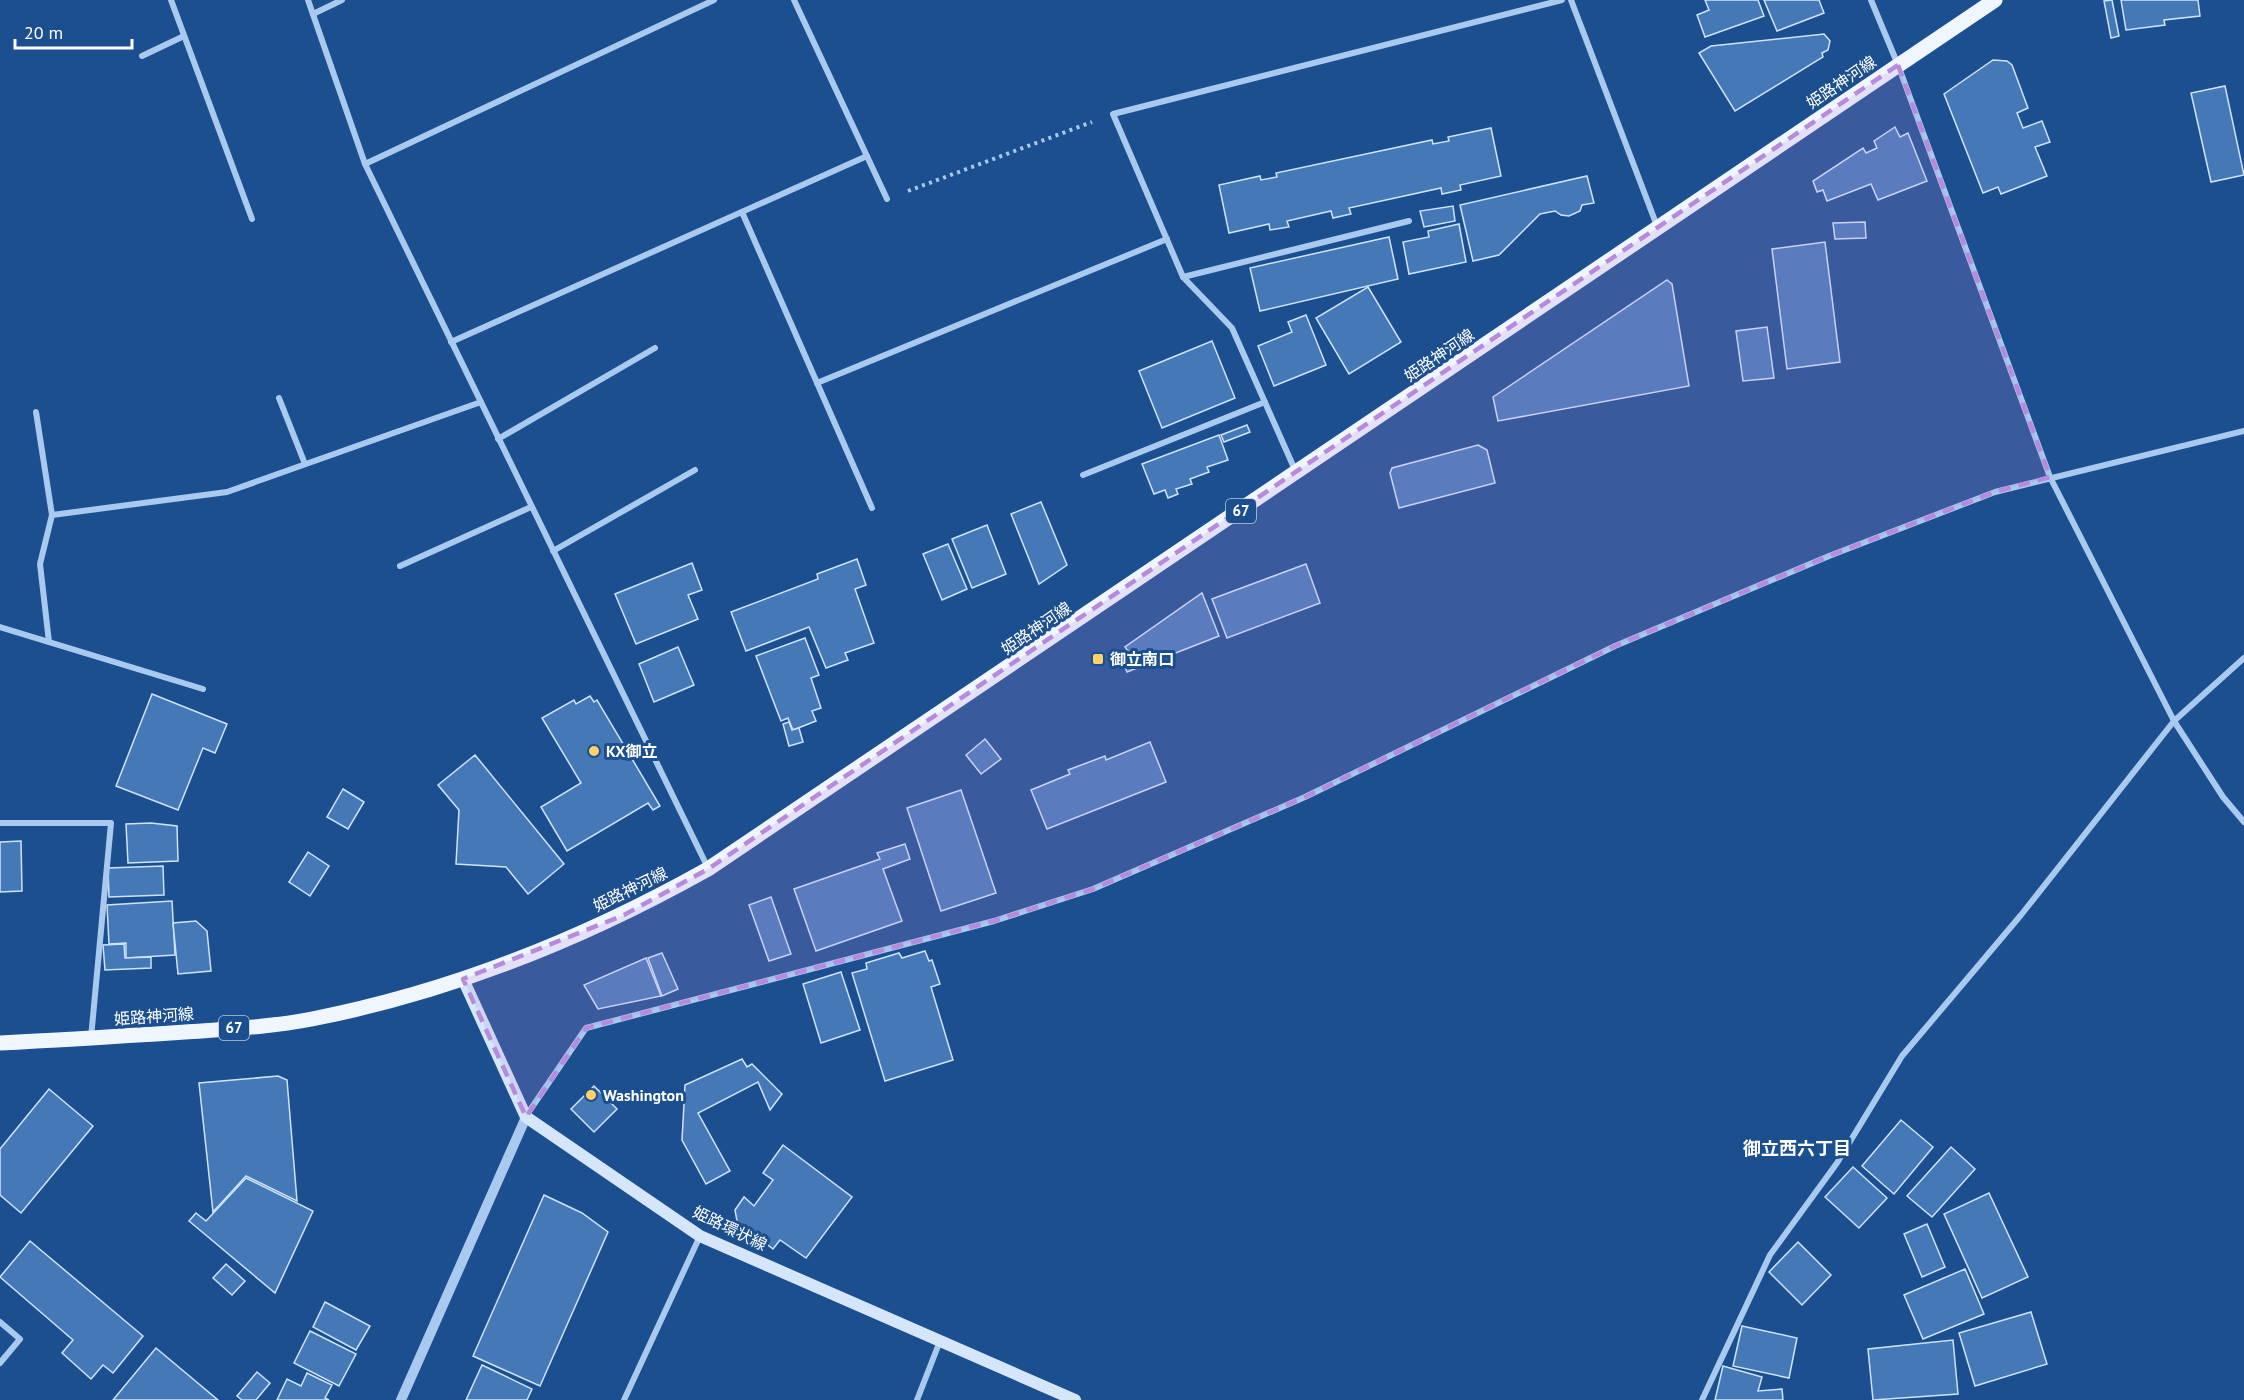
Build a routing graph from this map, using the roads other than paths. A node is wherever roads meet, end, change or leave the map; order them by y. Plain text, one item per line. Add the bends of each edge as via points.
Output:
1 (171, 0) edge
2 (308, 0) edge
3 (342, 0) edge
4 (714, 0) edge
5 (794, 0) edge
6 (1562, 0) edge
7 (1571, 0) edge
8 (1870, 0) edge
9 (1995, 0) edge
10 (313, 14) junction
11 (184, 36) junction
12 (142, 56) dead end
13 (1898, 65) junction
14 (867, 156) junction
15 (365, 164) junction
16 (886, 199) road end
17 (742, 212) junction
18 (252, 219) dead end
19 (1409, 221) dead end
20 (1658, 228) junction
21 (1167, 239) junction
22 (1183, 277) junction
23 (451, 342) junction
24 (655, 348) dead end
25 (817, 383) junction
26 (279, 398) dead end
27 (481, 402) junction
28 (1264, 402) junction
29 (36, 412) dead end
30 (2244, 431) edge
31 (498, 439) junction
32 (305, 464) junction
33 (696, 470) dead end
34 (1296, 474) junction
35 (1083, 475) dead end
36 (2050, 477) junction
37 (531, 507) junction
38 (872, 508) dead end
39 (52, 515) junction
40 (553, 551) junction
41 (400, 566) dead end
42 (0, 627) edge
43 (49, 642) junction
44 (2244, 658) edge
45 (203, 689) dead end
46 (2174, 721) junction
47 (2244, 822) edge
48 (0, 823) edge
49 (708, 869) junction
50 (463, 979) junction
51 (90, 1039) junction
52 (0, 1043) edge
53 (526, 1117) junction
54 (700, 1236) junction
55 (0, 1322) edge
56 (940, 1341) junction
57 (0, 1363) edge
58 (401, 1400) edge
59 (624, 1400) edge
60 (917, 1400) edge
61 (1075, 1400) edge
62 (1702, 1400) edge

1 - 11 street
2 - 10 street
3 - 10 street
4 - 15 street
5 - 14 street
6 - 21 street via 1113,114
7 - 20 street
8 - 13 street
9 - 13 main road, 姫路神河線 / 67
10 - 15 street
11 - 12 street
11 - 18 street
13 - 20 main road, 姫路神河線 / 67
13 - 36 street
14 - 16 street
14 - 17 street
15 - 23 street
17 - 23 street
17 - 25 street
19 - 22 street
20 - 34 main road, 姫路神河線 / 67
21 - 22 street
21 - 25 street
22 - 28 street via 1232,328
23 - 27 street
24 - 31 street
25 - 38 street
26 - 32 street
27 - 31 street
27 - 32 street
28 - 34 street
28 - 35 street
29 - 39 street
30 - 36 street
31 - 37 street
32 - 39 street via 227,492
33 - 40 street
34 - 49 main road, 姫路神河線 / 67
36 - 46 street
36 - 53 street via 1995,492 1829,556 1615,646 1305,797 1093,889 994,921 586,1028
37 - 40 street
37 - 41 street
39 - 43 street via 40,564
40 - 49 street
42 - 43 street
43 - 45 street
44 - 46 street
46 - 47 street via 2223,797
46 - 62 street via 2021,915 1902,1056 1837,1163 1770,1256
48 - 51 street via 111,823
49 - 50 main road, 姫路神河線 / 67 via 624,915
50 - 51 main road, 姫路神河線 / 67 via 310,1019
50 - 53 main road
51 - 52 main road, 姫路神河線 / 67
53 - 54 main road, 姫路環状線
53 - 58 street
54 - 56 main road, 姫路環状線
54 - 59 street
55 - 57 street via 20,1340
56 - 60 street
56 - 61 main road, 姫路環状線

